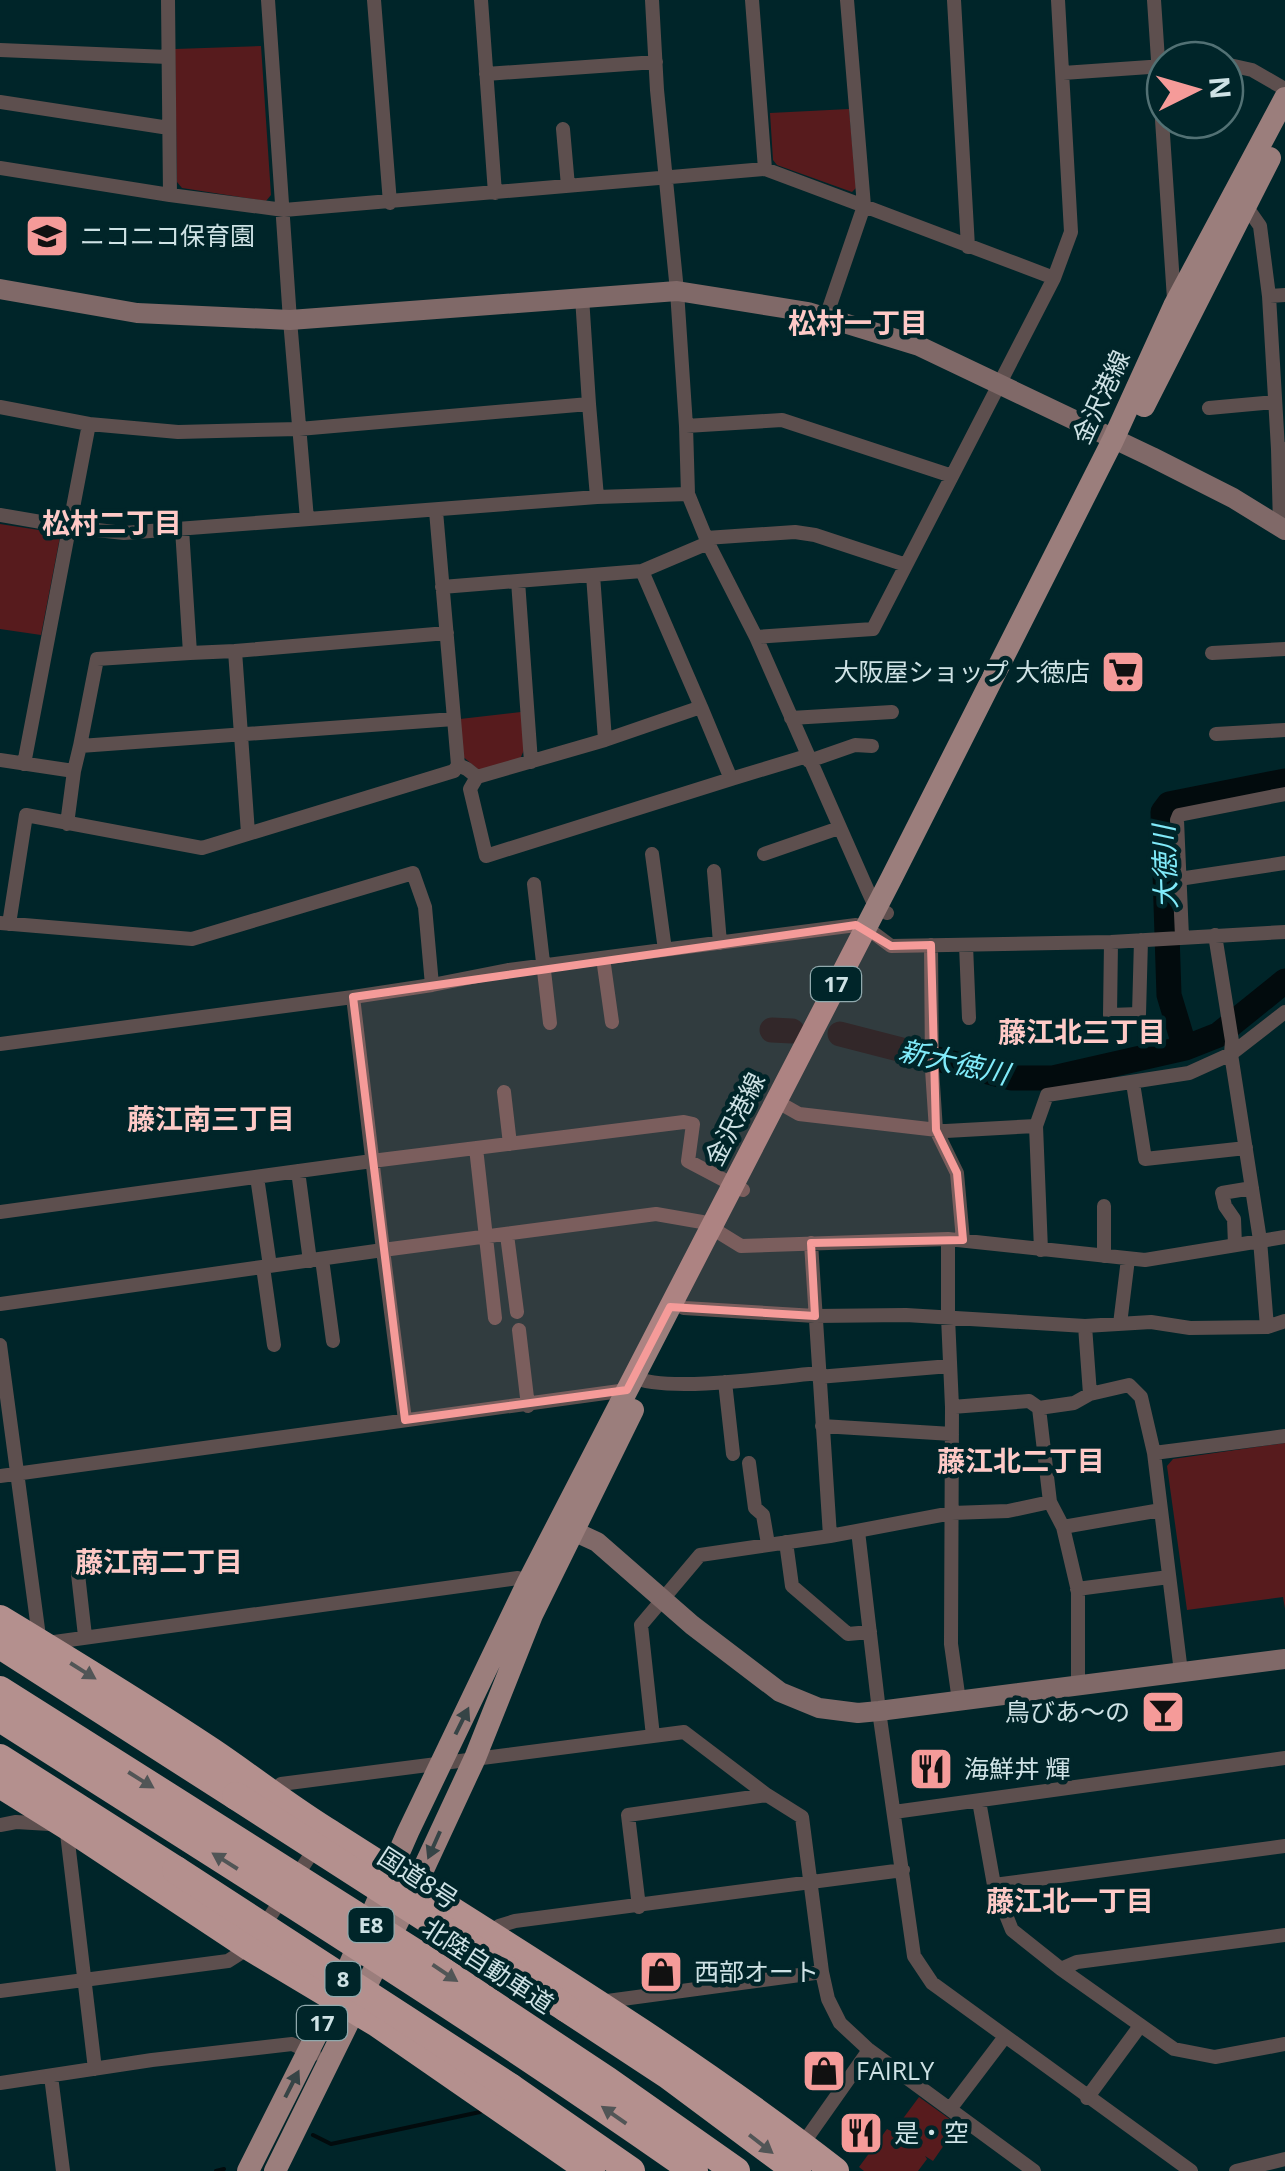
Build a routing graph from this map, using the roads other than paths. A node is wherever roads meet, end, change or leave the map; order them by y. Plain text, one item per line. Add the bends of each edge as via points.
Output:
1 (168, 0) edge
2 (268, 0) edge
3 (374, 0) edge
4 (481, 0) edge
5 (652, 0) edge
6 (752, 0) edge
7 (847, 0) edge
8 (858, 0) edge
9 (954, 0) edge
10 (1058, 0) edge
11 (1154, 0) edge
12 (1159, 40) edge
13 (0, 50) edge
14 (168, 57) junction
15 (656, 62) junction
16 (1145, 67) edge
17 (1245, 68) edge
18 (486, 74) junction
19 (1063, 74) junction
20 (1285, 88) edge
21 (1285, 98) edge
22 (0, 102) edge
23 (1281, 126) edge
24 (169, 128) junction
25 (563, 129) dead end
26 (1166, 140) edge
27 (0, 168) edge
28 (765, 170) junction
29 (666, 177) junction
30 (568, 186) junction
31 (495, 193) junction
32 (170, 194) junction
33 (390, 202) junction
34 (1238, 202) junction
35 (864, 206) junction
36 (284, 210) junction
37 (968, 247) junction
38 (1054, 278) junction
39 (0, 288) edge
40 (678, 291) junction
41 (1285, 295) edge
42 (1269, 296) junction
43 (582, 297) junction
44 (1174, 306) junction
45 (826, 317) junction
46 (290, 320) junction
47 (1000, 384) junction
48 (1275, 402) junction
49 (589, 404) junction
50 (0, 407) edge
51 (1210, 408) dead end
52 (89, 424) junction
53 (686, 426) junction
54 (299, 429) junction
55 (1120, 442) junction
56 (1282, 449) edge
57 (952, 476) junction
58 (688, 494) junction
59 (597, 497) junction
60 (436, 511) junction
61 (0, 515) edge
62 (306, 519) junction
63 (70, 527) junction
64 (1282, 527) edge
65 (182, 529) junction
66 (707, 541) junction
67 (906, 565) junction
68 (642, 571) junction
69 (593, 575) junction
70 (518, 581) junction
71 (442, 587) junction
72 (447, 633) junction
73 (756, 637) junction
74 (1285, 649) edge
75 (235, 651) junction
76 (190, 653) junction
77 (1212, 654) dead end
78 (701, 707) junction
79 (892, 712) dead end
80 (790, 718) junction
81 (454, 719) junction
82 (1285, 730) edge
83 (240, 734) junction
84 (1216, 734) dead end
85 (604, 740) junction
86 (80, 746) junction
87 (872, 746) dead end
88 (808, 759) junction
89 (0, 760) edge
90 (531, 762) junction
91 (24, 764) junction
92 (458, 765) junction
93 (74, 771) junction
94 (477, 778) junction
95 (732, 780) junction
96 (1285, 794) edge
97 (67, 824) junction
98 (839, 828) junction
99 (248, 834) junction
100 (652, 854) dead end
101 (764, 854) dead end
102 (1285, 864) edge
103 (714, 871) dead end
104 (1179, 879) junction
105 (534, 884) dead end
106 (881, 909) junction
107 (4, 924) edge
108 (870, 931) junction
109 (1285, 932) edge
110 (1215, 936) junction
111 (1172, 938) junction
112 (1142, 940) junction
113 (720, 942) junction
114 (1111, 942) junction
115 (966, 945) junction
116 (932, 946) junction
117 (664, 950) junction
118 (603, 958) junction
119 (542, 966) junction
120 (432, 985) junction
121 (353, 997) junction
122 (1285, 1012) edge
123 (969, 1018) dead end
124 (612, 1022) dead end
125 (550, 1024) dead end
126 (0, 1044) edge
127 (1231, 1048) junction
128 (1133, 1083) junction
129 (504, 1092) dead end
130 (781, 1104) junction
131 (1036, 1126) junction
132 (936, 1130) junction
133 (510, 1144) junction
134 (476, 1148) junction
135 (1246, 1148) junction
136 (372, 1161) junction
137 (298, 1172) junction
138 (258, 1177) junction
139 (738, 1187) junction
140 (1252, 1188) junction
141 (1104, 1206) dead end
142 (0, 1212) edge
143 (716, 1229) junction
144 (507, 1234) junction
145 (486, 1237) junction
146 (1285, 1237) edge
147 (955, 1239) junction
148 (1260, 1240) junction
149 (811, 1244) junction
150 (1234, 1245) junction
151 (383, 1250) junction
152 (1041, 1250) junction
153 (1104, 1256) junction
154 (1128, 1258) junction
155 (316, 1260) junction
156 (267, 1267) junction
157 (0, 1304) edge
158 (678, 1305) junction
159 (517, 1312) dead end
160 (815, 1316) junction
161 (495, 1318) dead end
162 (948, 1318) junction
163 (1285, 1320) edge
164 (1120, 1324) junction
165 (1086, 1326) junction
166 (1267, 1327) junction
167 (519, 1330) dead end
168 (333, 1341) dead end
169 (0, 1345) edge
170 (274, 1345) dead end
171 (950, 1366) junction
172 (818, 1375) junction
173 (725, 1382) junction
174 (635, 1384) junction
175 (1090, 1394) junction
176 (528, 1406) junction
177 (952, 1407) junction
178 (1039, 1408) junction
179 (406, 1420) junction
180 (822, 1426) junction
181 (952, 1434) junction
182 (1285, 1436) edge
183 (1154, 1453) junction
184 (733, 1454) dead end
185 (749, 1463) dead end
186 (18, 1474) junction
187 (0, 1476) edge
188 (1050, 1502) junction
189 (1162, 1510) junction
190 (952, 1513) junction
191 (1063, 1527) junction
192 (567, 1528) junction
193 (858, 1531) junction
194 (830, 1536) junction
195 (786, 1542) junction
196 (768, 1544) junction
197 (78, 1574) dead end
198 (1170, 1577) junction
199 (528, 1582) junction
200 (1078, 1589) junction
201 (662, 1599) junction
202 (0, 1619) edge
203 (870, 1632) junction
204 (84, 1636) junction
205 (40, 1644) junction
206 (0, 1645) edge
207 (1285, 1659) edge
208 (1181, 1672) junction
209 (1078, 1686) junction
210 (0, 1690) edge
211 (959, 1701) junction
212 (879, 1711) junction
213 (0, 1718) edge
214 (654, 1736) junction
215 (0, 1758) edge
216 (475, 1758) junction
217 (1285, 1758) edge
218 (442, 1762) junction
219 (0, 1784) edge
220 (272, 1793) junction
221 (767, 1795) junction
222 (979, 1801) junction
223 (894, 1812) junction
224 (0, 1824) edge
225 (66, 1825) junction
226 (326, 1832) junction
227 (1285, 1846) edge
228 (903, 1870) junction
229 (390, 1872) junction
230 (812, 1882) junction
231 (994, 1885) junction
232 (415, 1887) junction
233 (639, 1906) junction
234 (1285, 1934) edge
235 (491, 1937) junction
236 (250, 1947) junction
237 (1062, 1968) junction
238 (822, 1972) junction
239 (85, 1979) junction
240 (0, 1991) edge
241 (598, 2002) junction
242 (345, 2004) junction
243 (1140, 2026) junction
244 (1004, 2038) junction
245 (1285, 2044) edge
246 (870, 2050) junction
247 (308, 2051) junction
248 (330, 2062) junction
249 (96, 2069) junction
250 (51, 2076) junction
251 (0, 2083) edge
252 (1087, 2098) junction
253 (950, 2108) junction
254 (800, 2158) edge
255 (1285, 2160) edge
256 (64, 2171) edge
257 (248, 2171) edge
258 (275, 2171) edge
259 (591, 2171) edge
260 (631, 2171) edge
261 (694, 2171) edge
262 (736, 2171) edge
263 (836, 2171) edge
264 (1034, 2171) edge
265 (1191, 2171) edge
266 (1236, 2171) edge

1 - 14 street
2 - 36 street
3 - 33 street
4 - 18 street
5 - 15 street
6 - 28 street
7 - 8 street
7 - 35 street
9 - 37 street
10 - 19 street
11 - 12 street
13 - 14 street
14 - 24 street
15 - 18 street
15 - 29 street
16 - 19 street
17 - 20 street
18 - 31 street
19 - 38 street via 1071,232
21 - 23 main road, 金沢港線 / 17
22 - 24 street
23 - 34 main road, 金沢港線 / 17
24 - 32 street
25 - 30 street
26 - 44 street
27 - 32 street
28 - 29 street
28 - 35 street
29 - 30 street
29 - 40 street
30 - 31 street
31 - 33 street
32 - 36 street
33 - 36 street
34 - 42 street via 1260,226
34 - 44 main road, 金沢港線 / 17
34 - 55 main road, 金沢港線 / 17
35 - 37 street
35 - 45 street
36 - 46 street
37 - 38 street
38 - 47 street
39 - 46 street via 137,313
40 - 43 street
40 - 45 street
40 - 53 street
41 - 42 street
42 - 48 street
43 - 46 street
43 - 49 street
44 - 55 main road, 金沢港線 / 17
45 - 47 street via 918,346
46 - 54 street
47 - 55 street
47 - 57 street
48 - 51 street
48 - 56 street
49 - 54 street
49 - 59 street
50 - 52 street
52 - 54 street via 178,432
52 - 63 street
53 - 57 street via 782,420
53 - 58 street
54 - 62 street
55 - 64 street
55 - 106 main road, 金沢港線 / 17
56 - 64 street
57 - 67 street
58 - 59 street
58 - 66 street
59 - 60 street
60 - 62 street
60 - 71 street
61 - 63 street
62 - 65 street
63 - 65 street via 124,533
63 - 91 street
65 - 76 street
66 - 67 street via 795,532
66 - 68 street
66 - 73 street
67 - 73 street via 873,630
68 - 69 street
68 - 78 street
69 - 70 street
69 - 85 street
70 - 71 street
70 - 90 street
71 - 72 street
72 - 75 street
72 - 81 street
73 - 80 street
74 - 77 street
75 - 76 street
75 - 83 street
76 - 86 street via 97,660
78 - 85 street
78 - 95 street
79 - 80 street
80 - 88 street
81 - 83 street
81 - 92 street
82 - 84 street
83 - 86 street
83 - 99 street
85 - 90 street
86 - 93 street
87 - 88 street
88 - 95 street
88 - 98 street
89 - 91 street
90 - 94 street
91 - 93 street
92 - 94 street
92 - 99 street
93 - 97 street
94 - 95 street via 470,790 486,856
96 - 104 street via 1179,815
97 - 99 street via 202,848
97 - 107 street via 26,815
98 - 101 street
98 - 106 street
100 - 117 street
102 - 104 street
103 - 113 street
104 - 111 street
105 - 119 street
106 - 108 main road, 金沢港線 / 17
107 - 120 street via 192,939 413,873 425,907
108 - 113 street via 856,925
108 - 116 street via 891,946
108 - 130 main road, 金沢港線 / 17
109 - 110 street
110 - 111 street
110 - 127 street
111 - 112 street
112 - 114 street
112 - 114 street via 1138,1014 1110,1015
113 - 117 street
114 - 115 street
115 - 116 street
115 - 123 street
116 - 132 street
117 - 118 street
118 - 119 street
118 - 124 street
119 - 120 street
119 - 125 street
120 - 121 street
121 - 126 street
121 - 136 street
122 - 127 street
127 - 128 street via 1189,1073
127 - 135 street
128 - 131 street via 1047,1095
128 - 135 street via 1145,1159
129 - 133 street
130 - 132 street via 799,1114
130 - 139 main road, 金沢港線 / 17
131 - 132 street
131 - 152 street
132 - 147 street via 957,1173
133 - 134 street
133 - 139 street via 684,1122 693,1124 688,1162
134 - 136 street
134 - 145 street
135 - 140 street
136 - 137 street
136 - 151 street
137 - 138 street
137 - 155 street
138 - 142 street
138 - 156 street
139 - 143 main road, 金沢港線 / 17
140 - 148 street
140 - 150 street via 1222,1193 1234,1218
141 - 153 street
143 - 144 street via 656,1214
143 - 149 street via 741,1246
143 - 158 main road, 金沢港線 / 17
144 - 145 street
144 - 159 street
145 - 151 street
145 - 161 street
146 - 148 street
147 - 149 street
147 - 152 street
147 - 162 street
148 - 150 street
148 - 166 street
149 - 160 street
150 - 154 street
151 - 155 street
151 - 179 street
152 - 153 street
153 - 154 street
154 - 164 street
155 - 156 street
155 - 168 street
156 - 157 street
156 - 170 street
158 - 160 street
158 - 174 main road, 金沢港線 / 17
160 - 162 street
160 - 172 street
162 - 165 street
162 - 171 street
163 - 166 street
164 - 165 street
164 - 166 street
165 - 175 street
167 - 176 street
169 - 186 street
171 - 172 street
171 - 177 street
172 - 173 street
172 - 180 street
173 - 174 street
173 - 184 street
174 - 176 street
174 - 192 main road, 金沢港線 / 17
175 - 178 street
175 - 183 street via 1129,1385 1140,1397
176 - 179 street
177 - 178 street via 1030,1401
177 - 181 street
178 - 188 street
179 - 186 street
180 - 181 street
180 - 194 street
181 - 190 street
182 - 183 street
183 - 189 street
185 - 196 street
186 - 187 street
186 - 205 street
188 - 190 street
188 - 191 street
189 - 191 street
189 - 198 street
190 - 193 street
190 - 211 street
191 - 200 street
192 - 199 main road, 金沢港線 / 17
192 - 201 street via 597,1542
192 - 216 main road, 金沢港線 / 17
193 - 194 street
193 - 203 street
194 - 195 street
195 - 196 street
195 - 203 street via 792,1586 848,1634
196 - 201 street via 700,1554
197 - 204 street
198 - 200 street
198 - 208 street
199 - 204 street via 518,1578
218 -> 199 main road, 金沢港線 / 17
200 - 209 street
201 - 212 street via 780,1692 820,1708
201 - 214 street via 641,1625
202 - 205 highway
203 - 212 street
204 - 205 street
205 -> 220 highway
206 -> 254 highway, 国道8号, bridge
207 - 208 street
208 - 209 street
209 - 211 street
210 -> 262 highway, 北陸自動車道 / E8, bridge via 414,1952
211 - 212 street
212 - 223 street
261 -> 213 highway, E8, bridge via 400,1973
214 - 216 street
214 - 221 street via 684,1732
215 - 260 highway, 8, bridge
216 - 218 street
216 -> 232 main road, 金沢港線 / 17
217 - 222 street
218 - 220 street via 281,1784
218 - 229 main road, 金沢港線 / 17
219 - 225 highway
220 - 226 highway
221 - 230 street via 802,1816
221 - 233 street via 628,1815
222 - 223 street
222 - 231 street
223 - 228 street
224 - 225 street
225 - 236 highway
225 - 239 street
226 - 229 highway
226 - 236 street
227 - 231 street
228 - 230 street
228 - 244 street via 914,1956 932,1983
229 - 232 highway
229 - 242 main road, 金沢港線 / 17
230 - 233 street
230 - 238 street
231 - 237 street via 1012,1930
232 - 235 highway
232 - 242 main road, 金沢港線 / 17
233 - 235 street via 516,1921
234 - 237 street
235 - 241 highway
236 - 239 street via 228,1961
236 - 242 highway
237 - 243 street
238 - 241 street
238 - 246 street via 840,2023
239 - 240 street
239 - 249 street
241 - 254 highway
242 - 247 main road, 金沢港線 / 17
242 - 248 main road, 金沢港線 / 17
242 - 259 highway
243 - 245 street via 1174,2049 1215,2057
243 - 252 street
244 - 252 street
244 - 253 street
246 - 253 street
246 - 254 street
247 - 248 street
247 - 249 street via 292,2044
257 -> 247 main road, 金沢港線 / 17
248 - 258 main road, 金沢港線 / 17
249 - 250 street
250 - 251 street
250 - 256 street
252 - 265 street
253 - 264 street
254 - 263 highway
255 - 266 street

